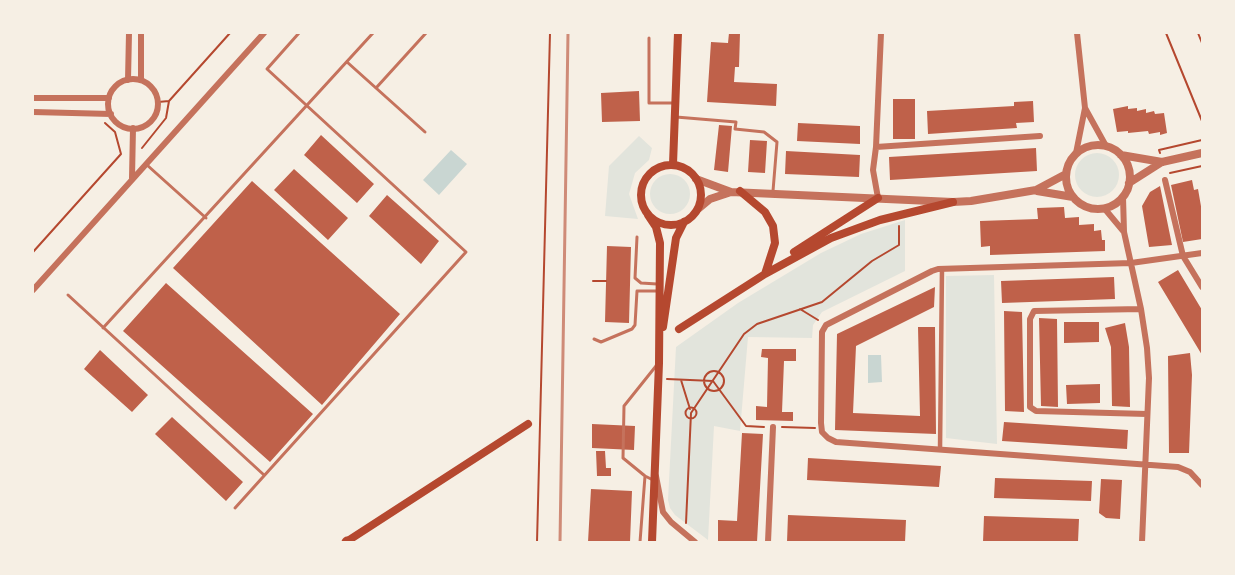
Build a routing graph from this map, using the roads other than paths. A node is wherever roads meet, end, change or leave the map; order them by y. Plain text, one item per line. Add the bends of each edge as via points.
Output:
1 (129, 33) edge
2 (141, 33) edge
3 (264, 33) edge
4 (299, 33) edge
5 (373, 33) edge
6 (426, 33) edge
7 (678, 33) edge
8 (881, 33) edge
9 (1077, 33) edge
10 (649, 38) dead end
11 (347, 62) junction
12 (128, 80) junction
13 (141, 80) junction
14 (376, 88) junction
15 (33, 98) edge
16 (109, 98) junction
17 (675, 104) junction
18 (307, 106) junction
19 (1085, 108) junction
20 (33, 112) edge
21 (111, 114) junction
22 (675, 117) junction
23 (132, 128) junction
24 (426, 132) dead end
25 (1040, 136) dead end
26 (1106, 146) junction
27 (876, 147) junction
28 (1077, 153) junction
29 (1202, 153) edge
30 (1121, 155) junction
31 (1162, 162) junction
32 (146, 164) junction
33 (674, 164) junction
34 (1066, 174) junction
35 (132, 178) junction
36 (696, 179) junction
37 (1165, 180) dead end
38 (1129, 183) junction
39 (1036, 190) junction
40 (735, 192) junction
41 (772, 193) junction
42 (1073, 197) junction
43 (1123, 197) junction
44 (878, 198) junction
45 (953, 202) junction
46 (1104, 208) junction
47 (698, 209) junction
48 (648, 214) junction
49 (206, 218) junction
50 (684, 222) junction
51 (1124, 232) junction
52 (637, 237) dead end
53 (1202, 253) edge
54 (1183, 256) junction
55 (1131, 262) junction
56 (942, 269) junction
57 (765, 274) junction
58 (659, 287) junction
59 (1202, 287) edge
60 (33, 290) edge
61 (68, 295) dead end
62 (1141, 309) junction
63 (104, 328) junction
64 (679, 329) dead end
65 (594, 339) dead end
66 (658, 363) junction
67 (1147, 414) junction
68 (528, 424) dead end
69 (773, 427) road end
70 (940, 449) junction
71 (1146, 465) junction
72 (654, 470) junction
73 (264, 475) junction
74 (645, 476) junction
75 (653, 480) junction
76 (1202, 485) edge
77 (653, 494) junction
78 (643, 498) junction
79 (235, 508) dead end
80 (346, 542) edge
81 (640, 542) edge
82 (652, 542) edge
83 (694, 542) edge
84 (768, 542) edge
85 (1142, 542) edge

1 - 12 street
2 - 13 street
3 - 32 street
4 - 18 lane via 267,69
5 - 11 lane
6 - 14 lane
7 - 17 main road
8 - 27 street
9 - 19 street
10 - 17 lane via 649,103
11 - 14 lane
11 - 18 lane
12 - 13 street
12 - 16 street via 118,85
13 - 23 street via 154,90 156,114 145,126
14 - 24 lane
15 - 16 street
16 - 21 street
17 - 22 main road
18 - 49 lane
18 - 73 lane via 466,252
19 - 26 street
19 - 28 street
20 - 21 street
21 - 23 street via 122,126
22 - 33 main road
22 - 41 lane via 736,122 735,129 764,132 777,142
23 - 35 street
25 - 27 street
26 - 28 street via 1085,147
26 - 30 street
27 - 44 street via 873,170
28 - 34 street
29 - 31 street
30 - 31 street
30 - 38 street via 1128,168
31 - 38 street
32 - 35 street
32 - 49 lane
33 - 36 main road via 684,167
33 - 48 main road via 651,171 644,181 640,192
34 - 39 street
34 - 42 street
35 - 60 street
36 - 40 street
36 - 47 main road via 702,191
37 - 54 street
38 - 43 street
39 - 42 street
39 - 45 street
40 - 41 street
40 - 47 street via 710,199
40 - 57 main road via 765,212 773,226 775,243
41 - 44 street
42 - 46 street via 1090,208
43 - 46 street
43 - 51 street
44 - 45 street
44 - 57 main road
45 - 57 main road via 841,234
46 - 51 street
47 - 50 main road
48 - 50 main road via 665,225
48 - 58 main road via 659,236
49 - 63 lane
50 - 66 main road via 676,238
51 - 55 street
52 - 58 lane via 635,278
53 - 54 street
54 - 55 street
54 - 59 street
55 - 56 street
55 - 62 street
56 - 70 street
56 - 70 street via 826,325 822,332 821,428 828,438 836,442
57 - 64 main road
58 - 65 lane via 637,291 632,329 601,342
58 - 66 main road
61 - 63 lane
62 - 67 street via 1149,378
62 - 67 street via 1034,311 1030,319 1030,407 1036,411
63 - 73 lane
66 - 72 main road
66 - 74 lane via 624,406 623,458
67 - 71 street
68 - 80 main road
69 - 84 street
70 - 71 street
71 - 76 street via 1183,468
71 - 85 street
72 - 75 main road
72 - 83 street via 663,512
73 - 79 lane
74 - 75 lane
74 - 78 lane
75 - 77 main road
77 - 78 lane
77 - 82 main road
78 - 81 lane

